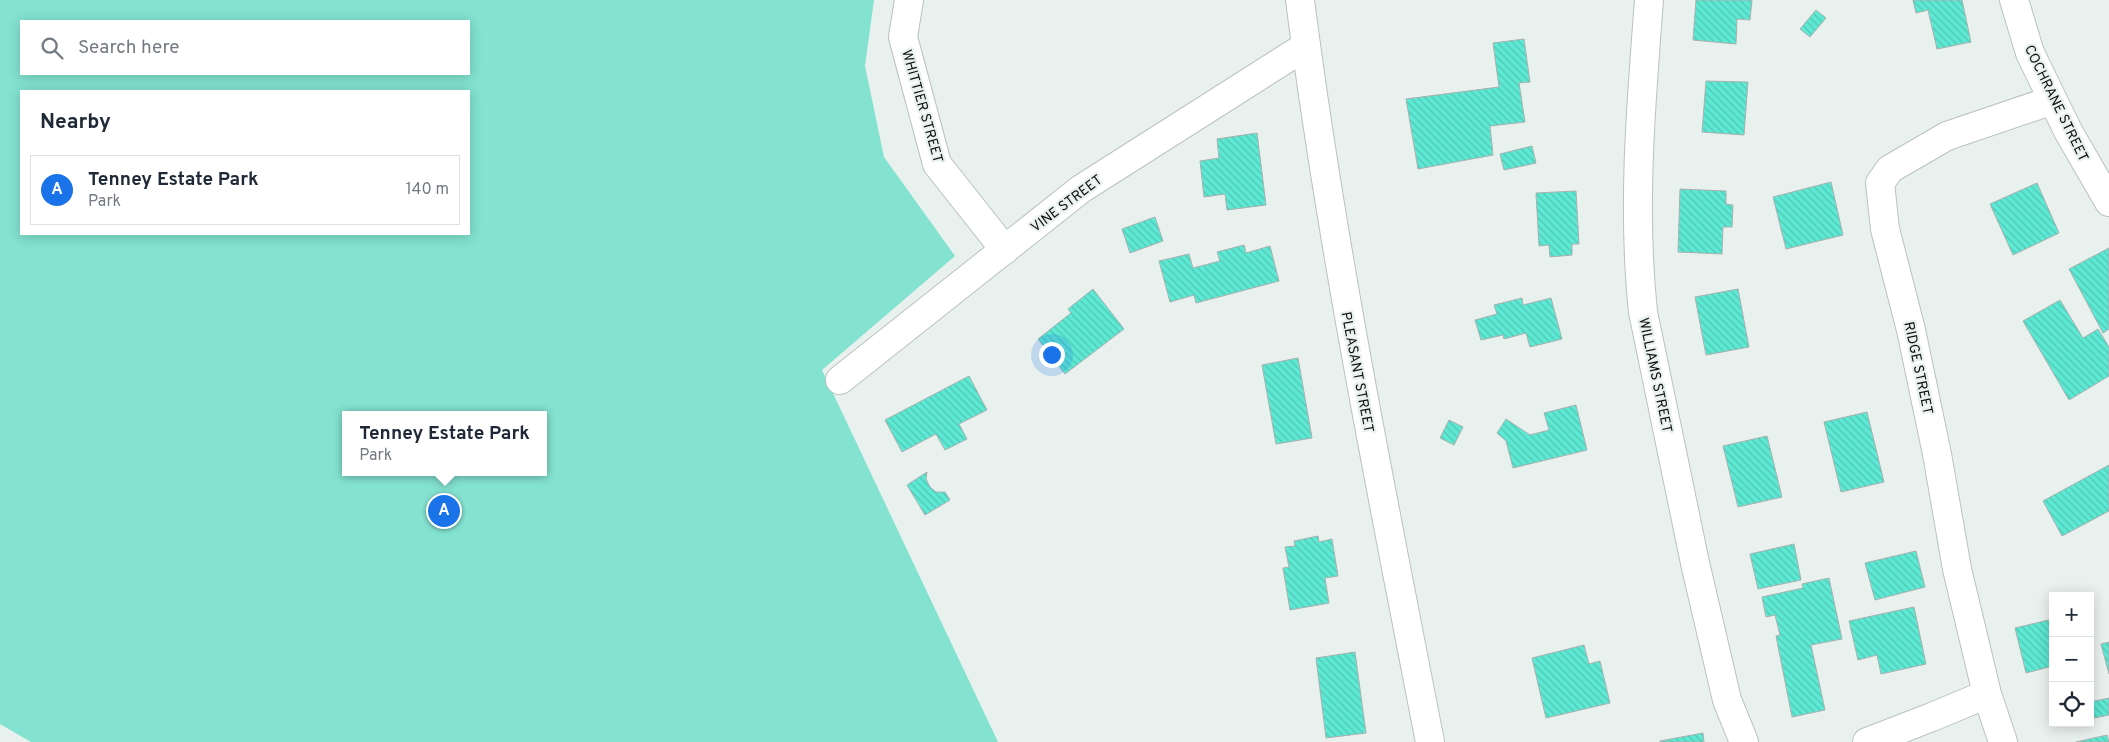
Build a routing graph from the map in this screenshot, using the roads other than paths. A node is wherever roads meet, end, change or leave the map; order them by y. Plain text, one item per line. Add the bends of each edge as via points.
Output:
1 (909, 0) edge
2 (1300, 0) edge
3 (1649, 0) edge
4 (2014, 0) edge
5 (1306, 46) junction
6 (2053, 100) junction
7 (2109, 202) edge
8 (1005, 250) junction
9 (840, 380) dead end
10 (1987, 694) junction
11 (1430, 742) edge
12 (1744, 742) edge
13 (1866, 742) edge
14 (2003, 742) edge

1 - 8 street, WHITTIER STREET via 903,37 937,164
2 - 5 street, PLEASANT STREET
3 - 12 street, WILLIAMS STREET via 1637,186 1638,270 1643,312 1701,590 1727,700
4 - 6 street, COCHRANE STREET via 2030,53
5 - 8 street, VINE STREET via 1082,190
5 - 11 street, PLEASANT STREET via 1356,368
6 - 7 street, COCHRANE STREET
6 - 10 street, RIDGE STREET via 1947,136 1890,169 1880,183 1885,229 1911,330 1957,569
8 - 9 street, VINE STREET
10 - 13 street
10 - 14 street, RIDGE STREET

